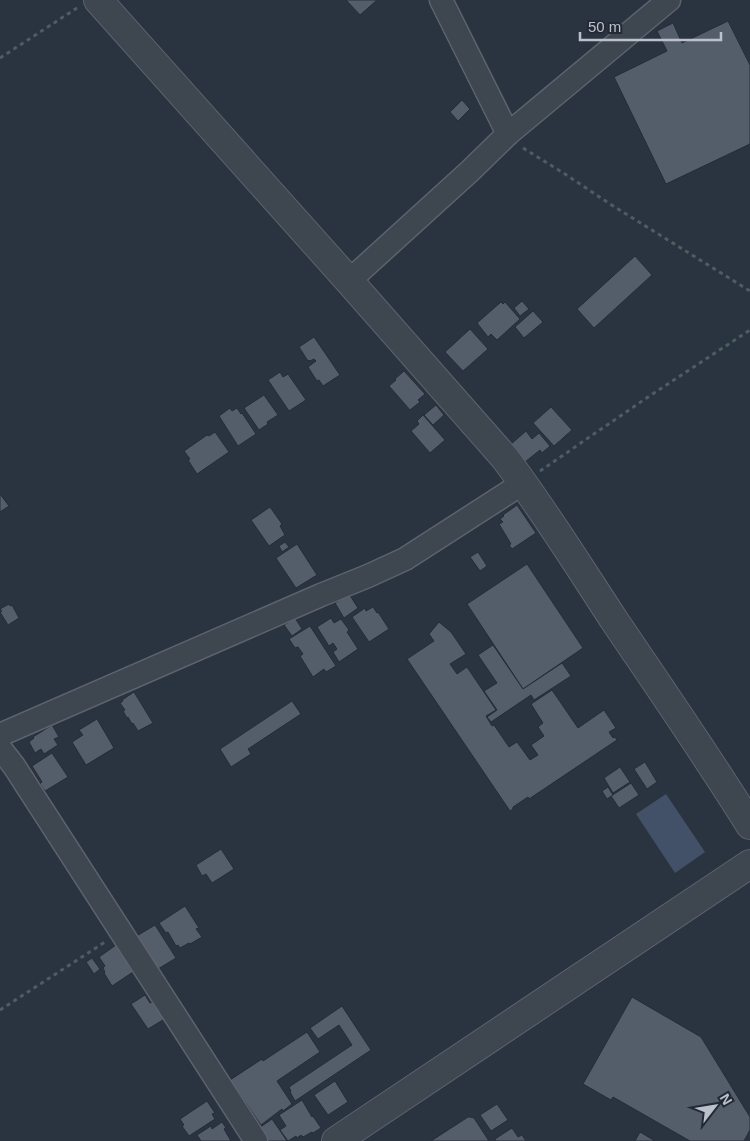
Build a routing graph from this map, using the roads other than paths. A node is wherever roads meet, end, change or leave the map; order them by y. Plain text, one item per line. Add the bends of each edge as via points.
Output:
1 (441, 0) edge
2 (669, 0) edge
3 (91, 2) edge
4 (508, 134) junction
5 (349, 281) junction
6 (523, 483) junction
7 (0, 735) edge
8 (0, 748) edge
9 (750, 825) edge
10 (746, 874) edge
11 (256, 1141) edge
12 (336, 1141) edge

1 - 4 street
2 - 4 street
3 - 5 street
4 - 5 street
5 - 6 street via 504,457
6 - 7 street via 405,559
6 - 9 street
8 - 11 street
10 - 12 street

